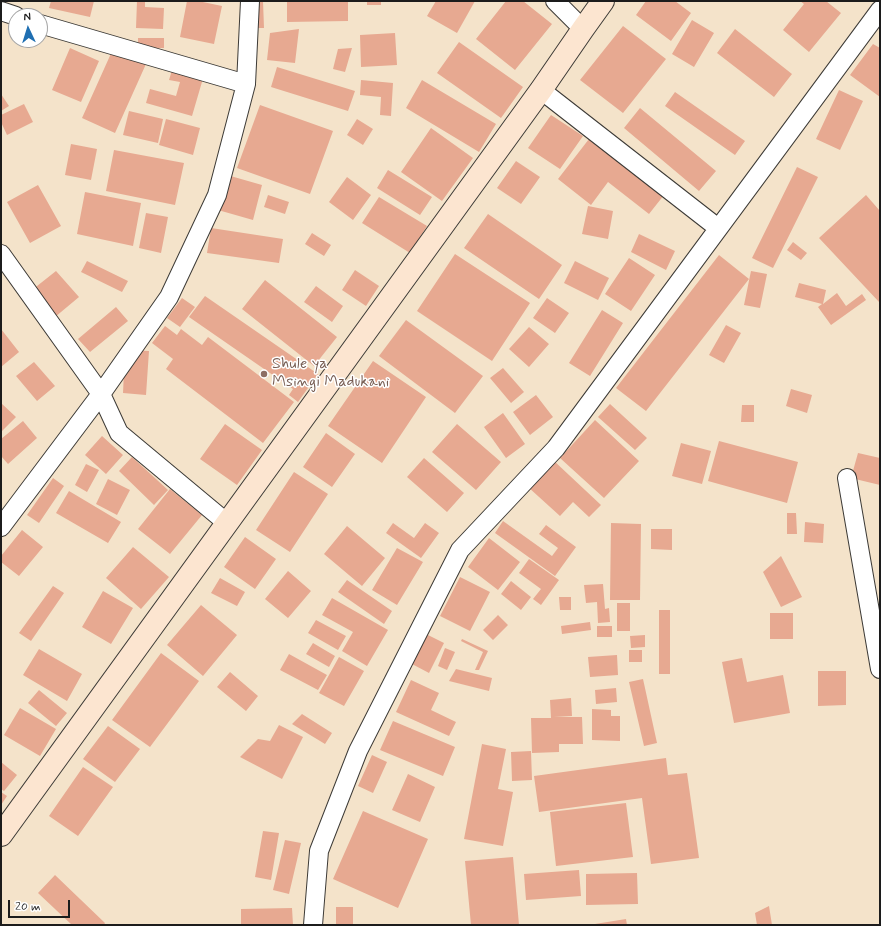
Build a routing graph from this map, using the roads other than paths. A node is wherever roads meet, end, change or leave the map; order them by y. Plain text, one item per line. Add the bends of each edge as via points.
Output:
1 (250, 1) edge
2 (555, 1) edge
3 (603, 1) edge
4 (880, 10) edge
5 (48, 26) edge
6 (583, 29) junction
7 (246, 84) junction
8 (541, 90) junction
9 (718, 228) junction
10 (1, 254) edge
11 (102, 394) junction
12 (847, 478) dead end
13 (227, 523) junction
14 (1, 527) edge
15 (880, 669) edge
16 (1, 835) edge
17 (313, 925) edge

1 - 7 street
2 - 6 street
3 - 6 main road
4 - 9 street
5 - 7 street
6 - 8 main road
7 - 11 street via 218,195 169,297
8 - 9 street
8 - 13 main road
9 - 17 street via 556,448 460,550 355,758 319,851
10 - 11 street
11 - 13 street via 119,433
11 - 14 street
12 - 15 street
13 - 16 main road

